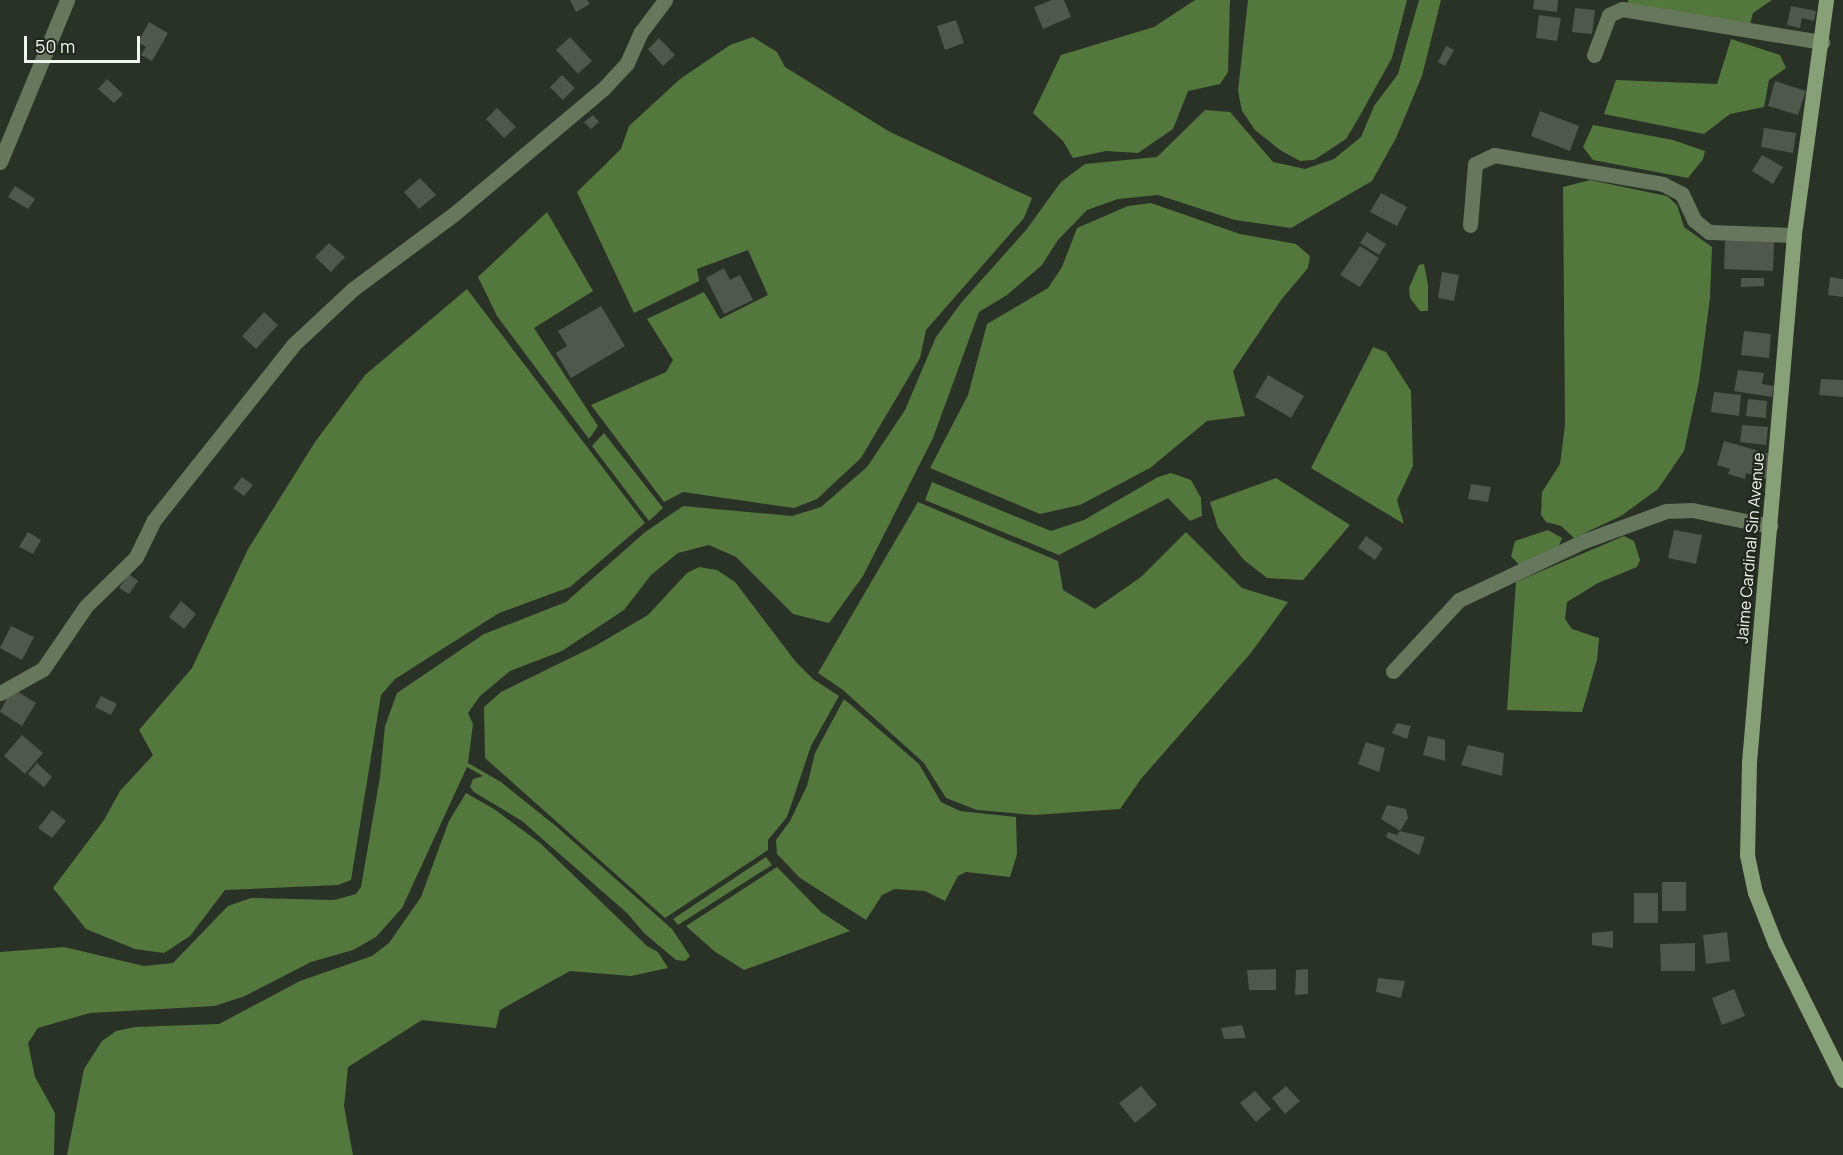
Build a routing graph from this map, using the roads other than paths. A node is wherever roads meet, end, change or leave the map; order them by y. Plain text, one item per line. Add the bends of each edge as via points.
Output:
1 (67, 0) edge
2 (664, 0) edge
3 (1826, 0) edge
4 (1822, 42) junction
5 (1594, 55) dead end
6 (0, 162) edge
7 (1470, 225) dead end
8 (1794, 235) junction
9 (1770, 526) junction
10 (1393, 671) dead end
11 (0, 693) edge
12 (1843, 1080) edge

1 - 6 street
2 - 11 street via 641,32 627,63 603,90 454,214 353,289 293,345 154,520 136,557 86,606 62,647 43,669
3 - 4 street, Jaime Cardinal Sin Avenue
4 - 5 street via 1622,9 1609,15
4 - 8 street, Jaime Cardinal Sin Avenue
7 - 8 street via 1475,164 1494,155 1664,184 1682,194 1694,220 1709,232
8 - 9 street, Jaime Cardinal Sin Avenue
9 - 10 street via 1692,510 1666,511 1584,541 1459,600
9 - 12 street, Jaime Cardinal Sin Avenue via 1749,762 1748,855 1755,892 1775,943

